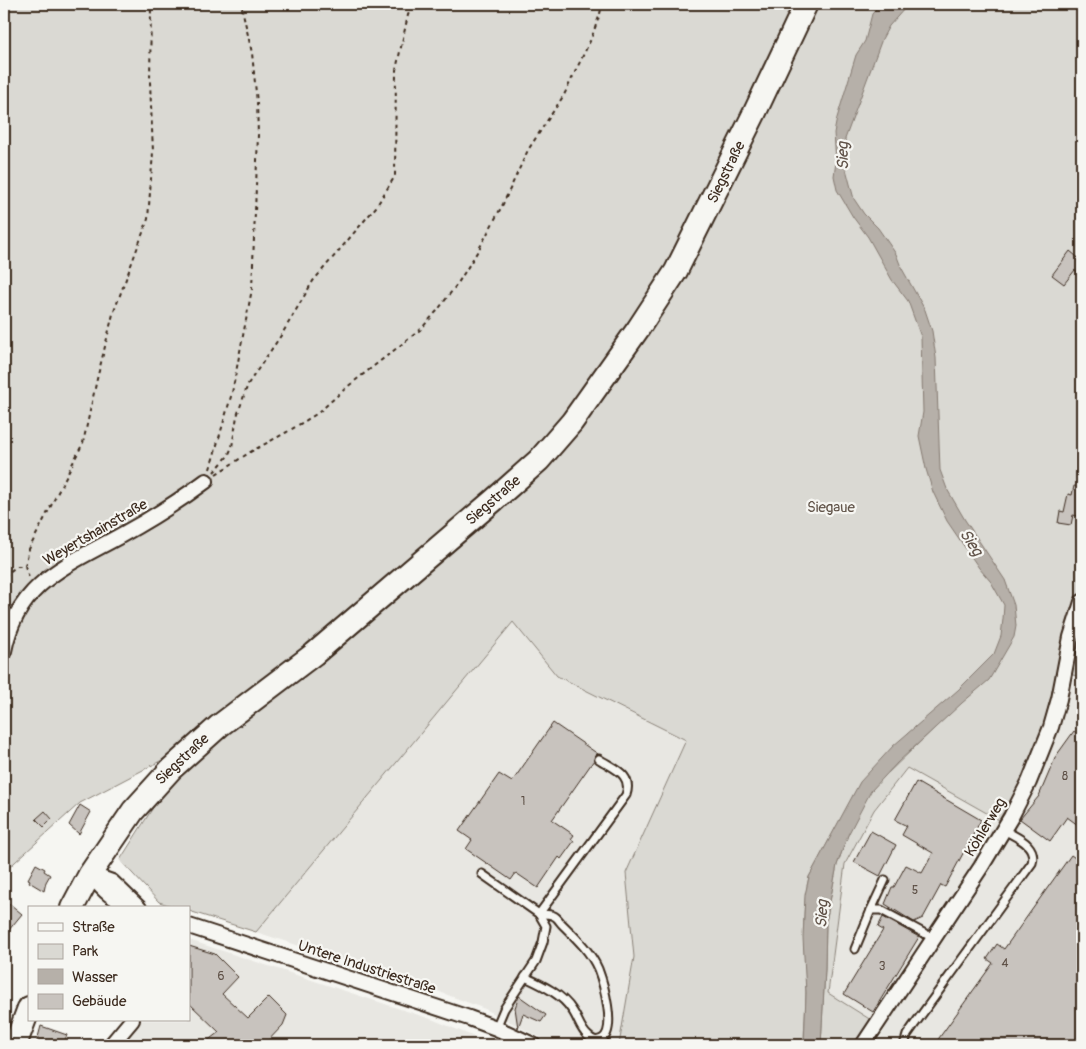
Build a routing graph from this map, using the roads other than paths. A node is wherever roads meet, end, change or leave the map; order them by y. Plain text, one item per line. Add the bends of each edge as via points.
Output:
1 (806, 4) edge
2 (206, 481) road end
3 (1082, 602) edge
4 (4, 651) edge
5 (599, 759) dead end
6 (1004, 830) junction
7 (90, 874) junction
8 (482, 874) dead end
9 (885, 880) dead end
10 (73, 906) edge
11 (135, 906) edge
12 (871, 910) junction
13 (539, 914) junction
14 (190, 926) edge
15 (933, 938) junction
16 (855, 949) dead end
17 (525, 977) junction
18 (28, 1011) edge
19 (130, 1022) edge
20 (496, 1028) junction
21 (511, 1040) edge
22 (15, 1045) edge
23 (111, 1045) edge
24 (533, 1045) edge
25 (863, 1045) edge
26 (904, 1045) edge

1 - 7 main road, Siegstraße via 676,270 572,422 539,460 367,610 190,750 133,811
2 - 4 street, Weyertshainstraße via 173,505 73,560 49,577 18,612
3 - 6 street, Köhlerweg via 1051,728 1029,782
5 - 13 lane via 626,778 626,794
6 - 15 street, Köhlerweg
6 - 26 lane via 1033,850 1032,863 914,1025
7 - 10 main road, Siegstraße
7 - 11 street via 112,882
8 - 13 lane
9 - 12 lane
12 - 15 lane via 881,910
12 - 16 lane
13 - 17 lane via 546,926 543,942
13 - 17 lane via 554,916 586,949 598,969 609,1021 604,1037 594,1040 586,1035 572,1009 558,996
14 - 20 street, Untere Industriestraße
15 - 25 street, Köhlerweg
17 - 20 lane
18 - 22 main road
19 - 23 street
20 - 21 street, Untere Industriestraße
21 - 24 street, Untere Industriestraße

